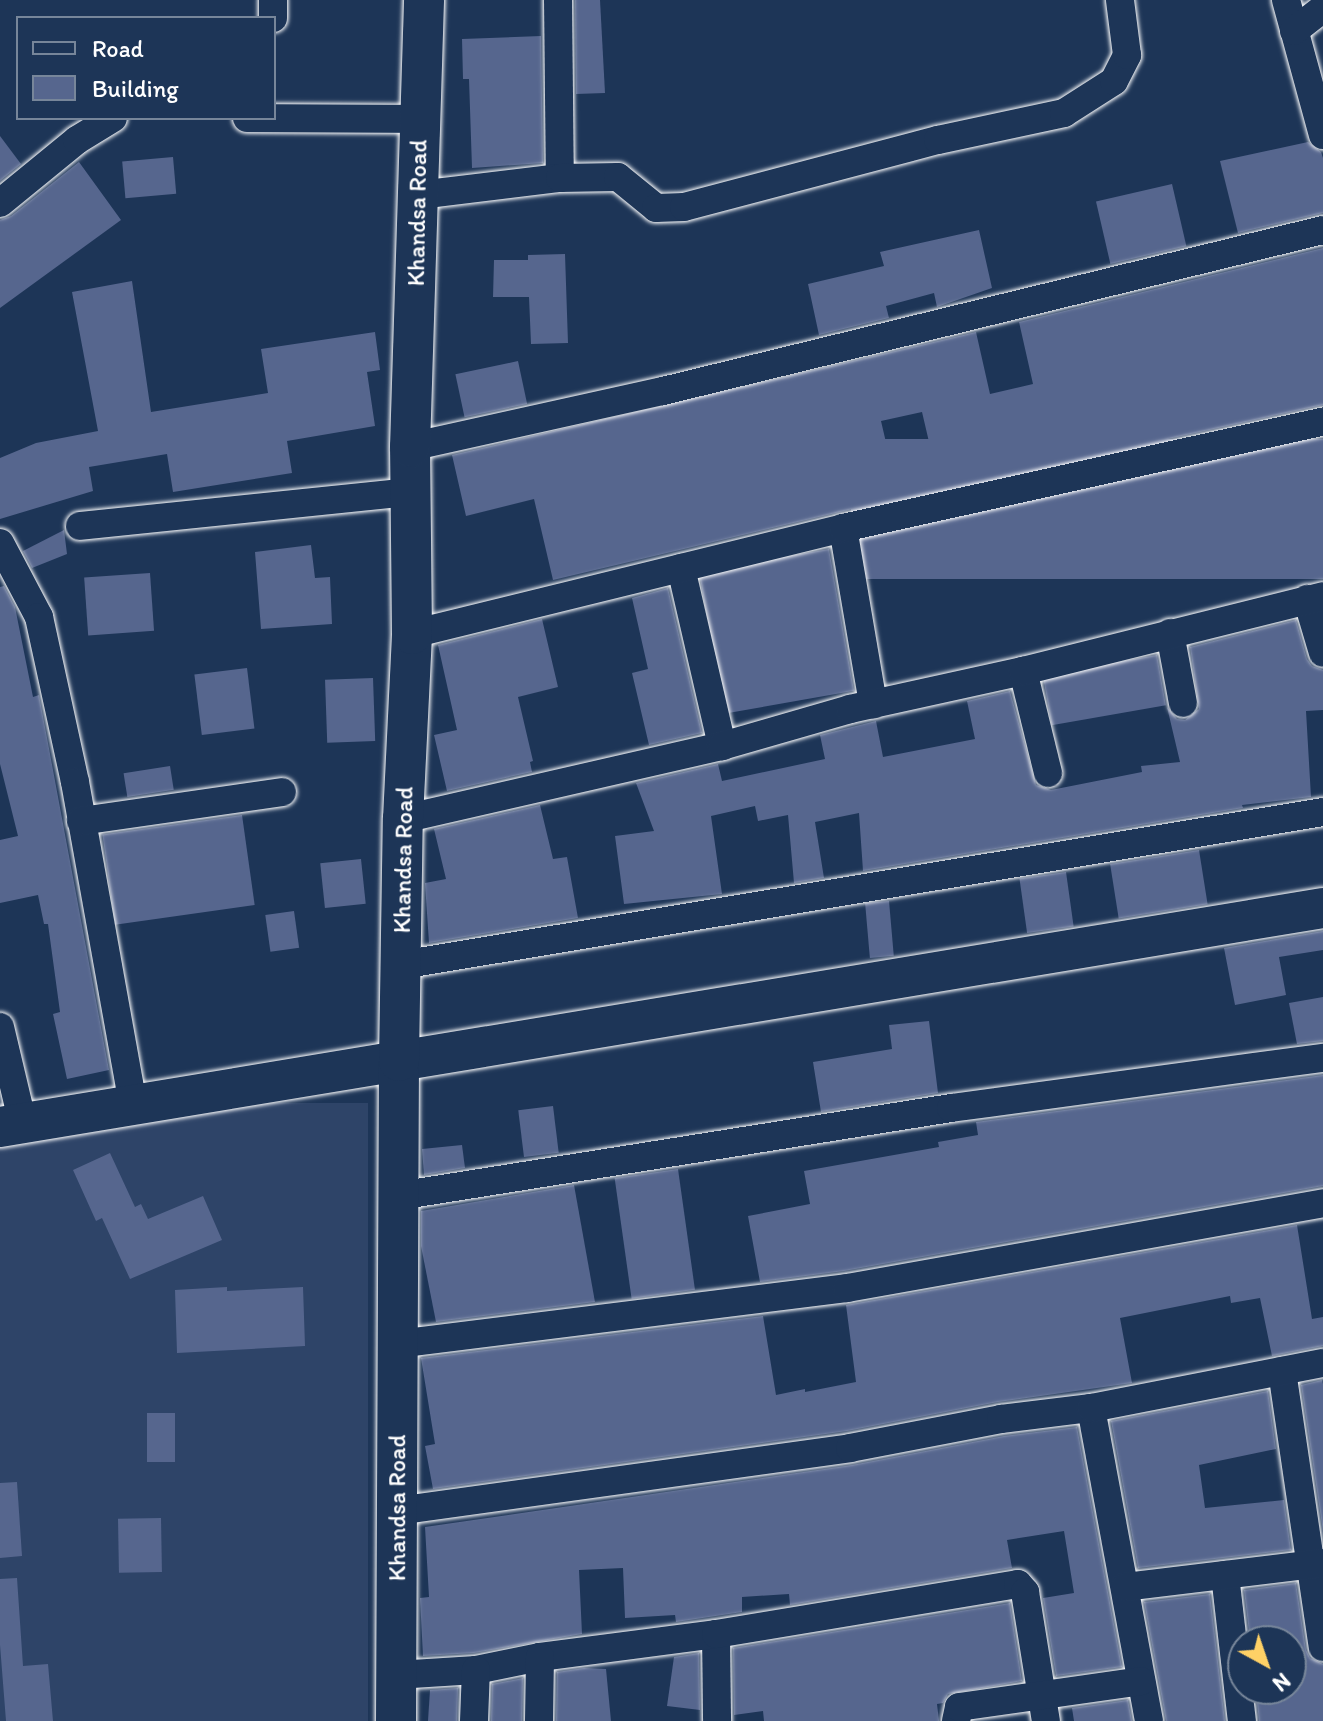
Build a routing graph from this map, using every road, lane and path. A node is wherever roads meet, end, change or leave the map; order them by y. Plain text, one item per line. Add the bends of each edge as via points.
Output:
1 (424, 0) edge
2 (558, 0) edge
3 (1120, 0) edge
4 (1286, 0) edge
5 (1323, 8) edge
6 (1294, 31) junction
7 (276, 119) edge
8 (419, 119) junction
9 (110, 120) edge
10 (1323, 135) edge
11 (560, 178) junction
12 (419, 195) junction
13 (0, 203) edge
14 (1323, 230) edge
15 (1323, 422) edge
16 (410, 447) junction
17 (411, 492) junction
18 (80, 526) dead end
19 (843, 528) junction
20 (0, 543) edge
21 (681, 568) junction
22 (1315, 598) edge
23 (1170, 633) junction
24 (412, 634) junction
25 (1323, 653) edge
26 (1023, 671) junction
27 (1183, 703) dead end
28 (873, 704) junction
29 (722, 746) junction
30 (1048, 773) dead end
31 (282, 792) dead end
32 (1323, 812) edge
33 (403, 819) junction
34 (81, 821) junction
35 (1323, 908) edge
36 (401, 965) junction
37 (0, 1027) edge
38 (1323, 1058) edge
39 (399, 1061) junction
40 (133, 1105) junction
41 (11, 1126) edge
42 (398, 1196) junction
43 (1323, 1203) edge
44 (398, 1344) junction
45 (1323, 1363) edge
46 (1282, 1371) junction
47 (1091, 1408) junction
48 (397, 1511) junction
49 (1317, 1564) edge
50 (1225, 1575) junction
51 (1125, 1587) junction
52 (716, 1634) junction
53 (1323, 1647) edge
54 (540, 1657) junction
55 (476, 1670) junction
56 (396, 1675) junction
57 (1141, 1681) junction
58 (1043, 1707) edge
59 (396, 1721) edge
60 (474, 1721) edge
61 (539, 1721) edge
62 (717, 1721) edge
63 (956, 1721) edge
64 (1149, 1721) edge
65 (1242, 1721) edge

1 - 8 street, Khandsa Road
2 - 11 street
3 - 11 street via 1127,55 1114,81 1064,113 938,140 684,207 656,208 618,177
4 - 6 street
5 - 6 street
6 - 10 street
7 - 8 street
8 - 12 street, Khandsa Road
9 - 13 street
11 - 12 street
12 - 16 street, Khandsa Road
14 - 16 street
15 - 19 street
16 - 17 street, Khandsa Road
17 - 18 street
17 - 24 street, Khandsa Road
19 - 21 street
19 - 28 street
20 - 34 street via 39,617
21 - 24 street
21 - 29 street
22 - 23 street
22 - 25 street
23 - 26 street
23 - 27 street
24 - 33 street, Khandsa Road
26 - 28 street
26 - 30 street
28 - 29 street
29 - 33 street
31 - 34 street
32 - 36 street
33 - 36 street, Khandsa Road
34 - 40 street
35 - 39 street
36 - 39 street, Khandsa Road
37 - 41 street
38 - 42 street via 951,1108
39 - 40 street
39 - 42 street, Khandsa Road
40 - 41 street
42 - 44 street, Khandsa Road
43 - 44 street via 847,1288
44 - 48 street, Khandsa Road
45 - 46 street
46 - 47 street
46 - 49 street
47 - 48 street via 850,1448
47 - 51 street
48 - 56 street, Khandsa Road
49 - 50 street
49 - 53 street
50 - 51 street
50 - 65 street
51 - 57 street
52 - 54 street
52 - 58 street via 1018,1584 1025,1592
52 - 62 street
54 - 55 street
54 - 61 street
55 - 56 street
55 - 60 street
56 - 59 street, Khandsa Road
57 - 58 street
57 - 64 street
58 - 63 street via 959,1707

